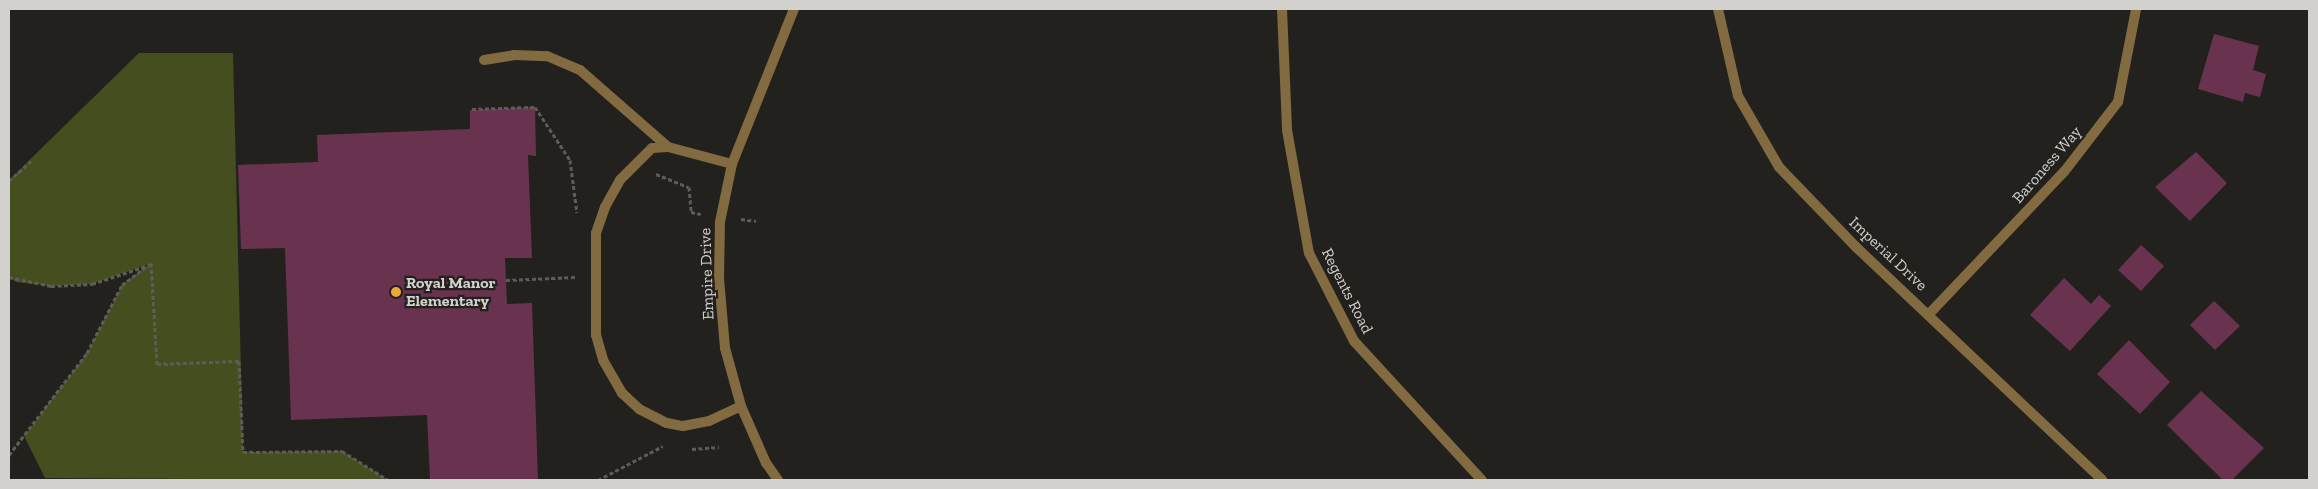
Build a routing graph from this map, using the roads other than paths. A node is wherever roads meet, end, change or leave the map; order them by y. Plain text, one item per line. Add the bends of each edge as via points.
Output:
1 (794, 9) edge
2 (1282, 9) edge
3 (1718, 9) edge
4 (2136, 9) edge
5 (484, 60) dead end
6 (668, 148) junction
7 (732, 164) junction
8 (1930, 313) junction
9 (741, 406) junction
10 (778, 480) edge
11 (1482, 480) edge
12 (2102, 480) edge

1 - 7 street, Empire Drive
2 - 11 street, Regents Road via 1288,130 1309,253 1354,341
3 - 8 street, Imperial Drive via 1738,96 1779,167 1856,247
4 - 8 street, Baroness Way via 2118,102 2064,172
5 - 6 street via 514,55 547,56 580,70
6 - 7 street
6 - 9 street via 652,148 620,180 605,207 596,233 596,335 600,352 622,393 639,408 667,423 683,426 709,421
7 - 9 street, Empire Drive via 720,222 719,278 725,348
8 - 12 street, Imperial Drive
9 - 10 street, Empire Drive via 766,463

